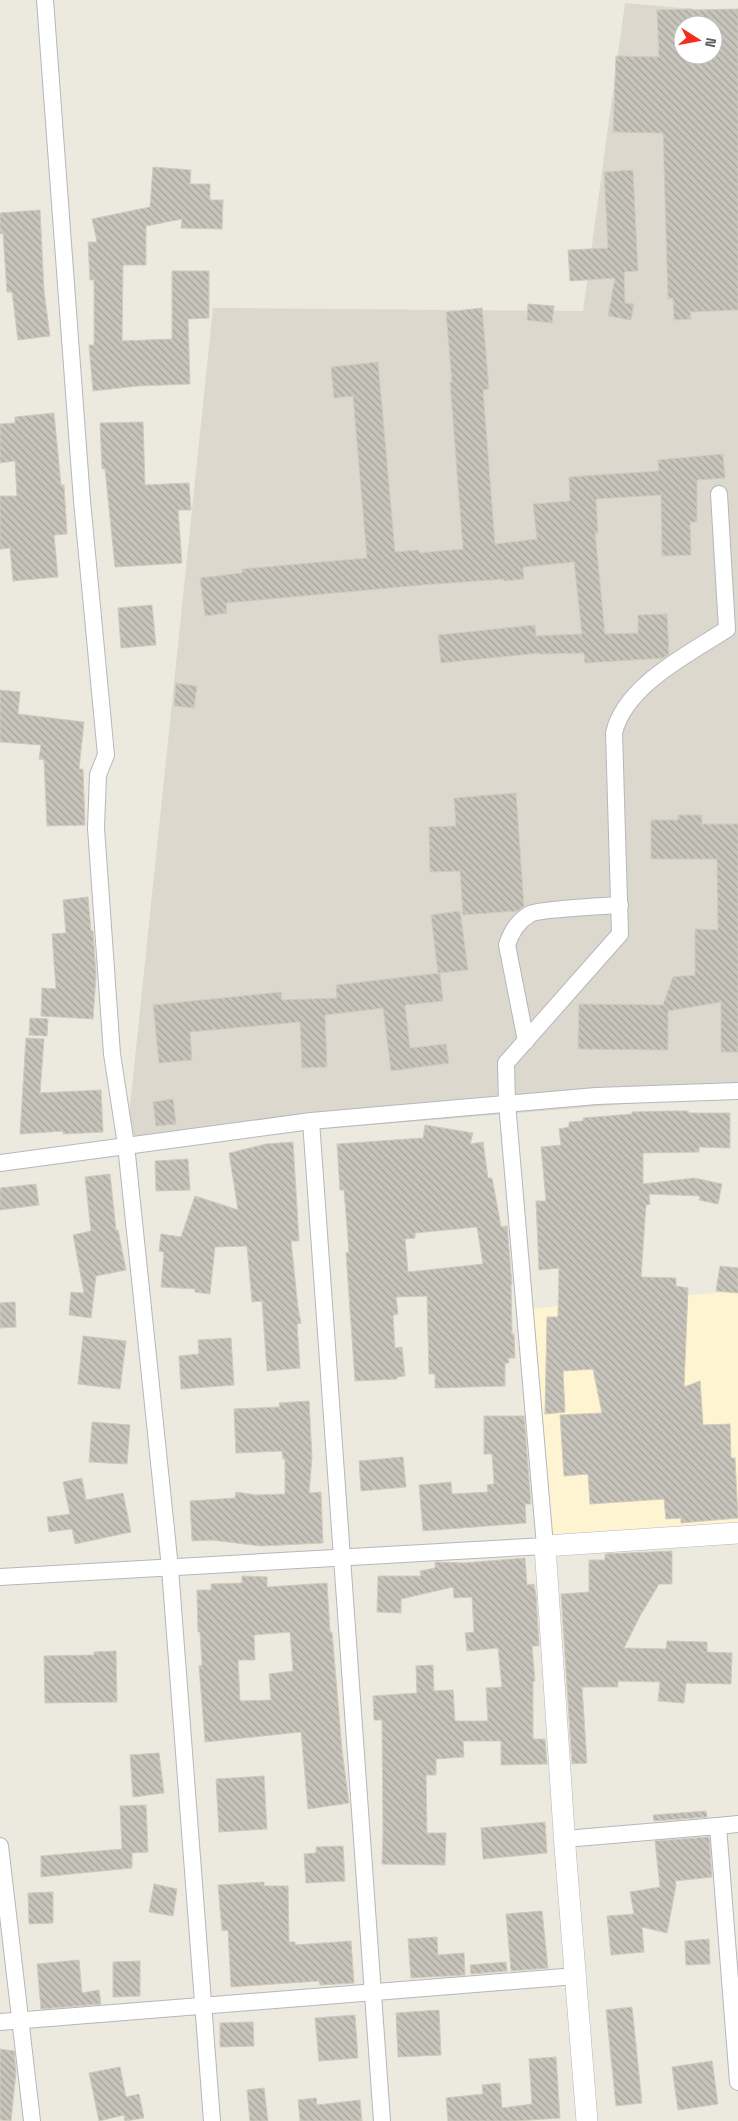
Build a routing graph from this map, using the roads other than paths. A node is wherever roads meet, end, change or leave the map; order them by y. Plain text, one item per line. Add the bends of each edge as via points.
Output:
1 (45, 0) edge
2 (719, 494) dead end
3 (620, 905) junction
4 (526, 1040) junction
5 (738, 1091) edge
6 (508, 1103) junction
7 (311, 1121) junction
8 (126, 1145) junction
9 (0, 1163) edge
10 (738, 1533) edge
11 (545, 1546) junction
12 (342, 1558) junction
13 (170, 1568) junction
14 (0, 1576) edge
15 (738, 1824) edge
16 (718, 1826) junction
17 (565, 1839) junction
18 (0, 1846) edge
19 (576, 1976) junction
20 (374, 1994) junction
21 (203, 2007) junction
22 (20, 2021) junction
23 (0, 2022) edge
24 (738, 2082) edge
25 (32, 2121) edge
26 (212, 2121) edge
27 (382, 2121) edge
28 (587, 2121) edge

1 - 8 street via 82,501 106,755 98,775 96,828 112,1044
2 - 3 street via 727,629 655,676 617,720 614,733
3 - 4 street via 620,934
3 - 4 street via 531,913 519,922 507,945
4 - 6 street via 506,1063
5 - 6 street
6 - 7 street
6 - 11 street
7 - 8 street
7 - 12 street
8 - 9 street
8 - 13 street
10 - 11 street
11 - 12 street
11 - 17 street
12 - 13 street
12 - 20 street
13 - 14 street
13 - 21 street
15 - 16 street
16 - 17 street
16 - 24 street
17 - 19 street
18 - 22 street
19 - 20 street
19 - 28 street
20 - 21 street
20 - 27 street
21 - 22 street
21 - 26 street
22 - 23 street
22 - 25 street

